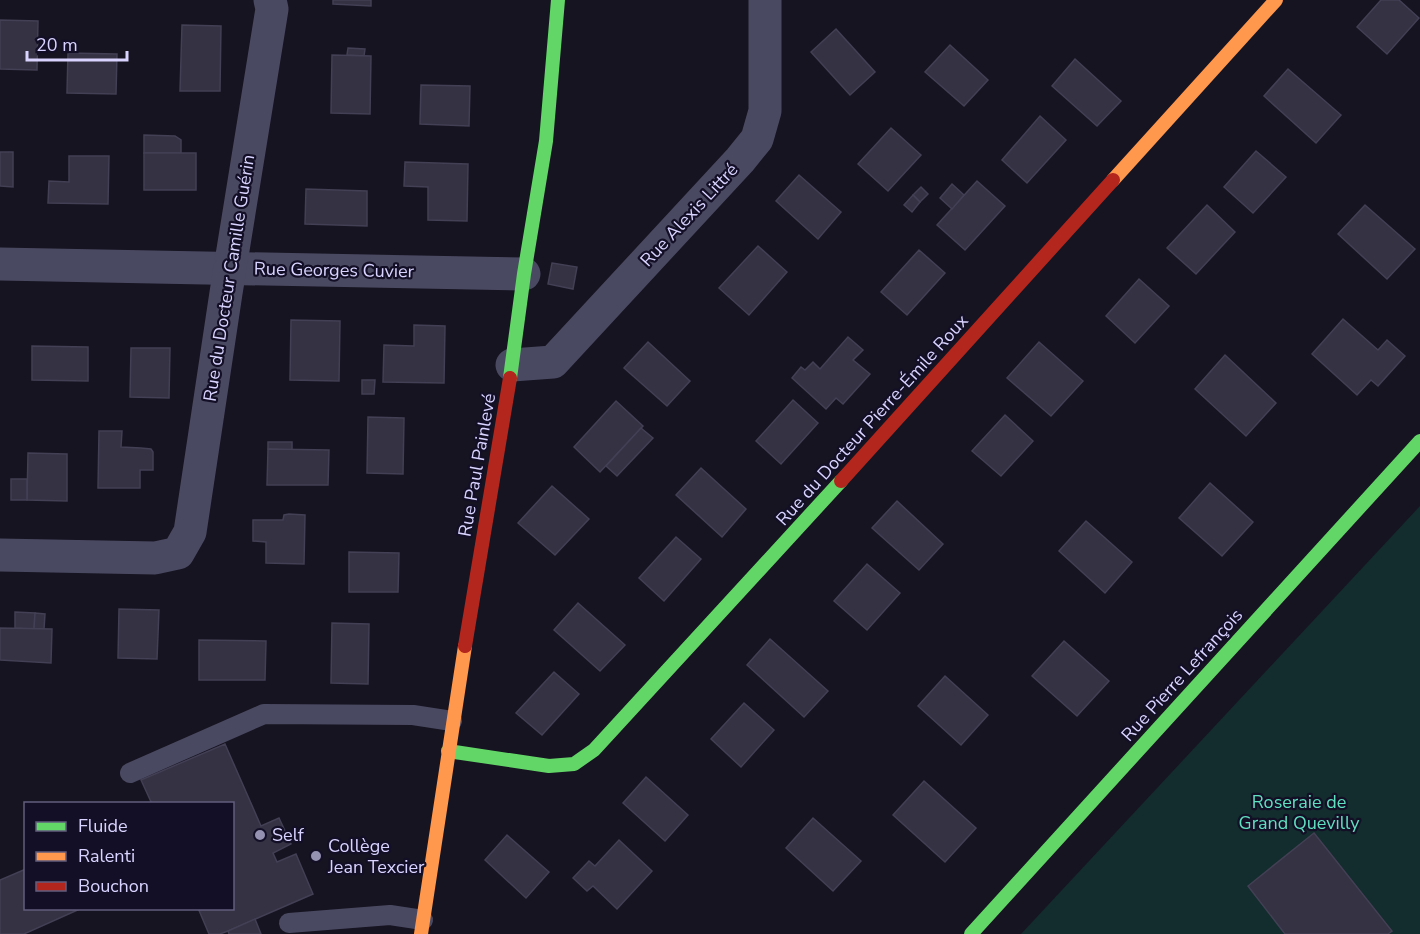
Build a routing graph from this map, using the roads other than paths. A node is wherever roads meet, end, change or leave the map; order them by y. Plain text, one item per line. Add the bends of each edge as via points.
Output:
1 (270, 0) edge
2 (558, 0) edge
3 (765, 0) edge
4 (1268, 3) edge
5 (0, 264) edge
6 (230, 268) junction
7 (524, 274) junction
8 (512, 365) junction
9 (1420, 441) edge
10 (0, 555) edge
11 (452, 721) junction
12 (448, 751) junction
13 (130, 773) dead end
14 (289, 923) dead end
15 (422, 927) edge
16 (971, 934) edge

1 - 6 street, Rue du Docteur Camille Guérin via 272,9
2 - 7 street, Rue Paul Painlevé via 546,141
3 - 8 street, Rue Alexis Littré via 765,111 757,139 553,362
4 - 12 street, Rue du Docteur Pierre-Émile Roux via 888,430 594,750 574,764 549,766
5 - 6 street, Rue Georges Cuvier
6 - 7 street, Rue Georges Cuvier
6 - 10 street, Rue du Docteur Camille Guérin via 190,531 178,554 154,558
7 - 8 street, Rue Paul Painlevé
8 - 11 street, Rue Paul Painlevé
9 - 16 street, Rue Pierre Lefrançois
11 - 12 street, Rue Paul Painlevé
11 - 13 lane via 413,715 264,714
12 - 15 street, Rue Paul Painlevé
14 - 15 lane via 390,915

